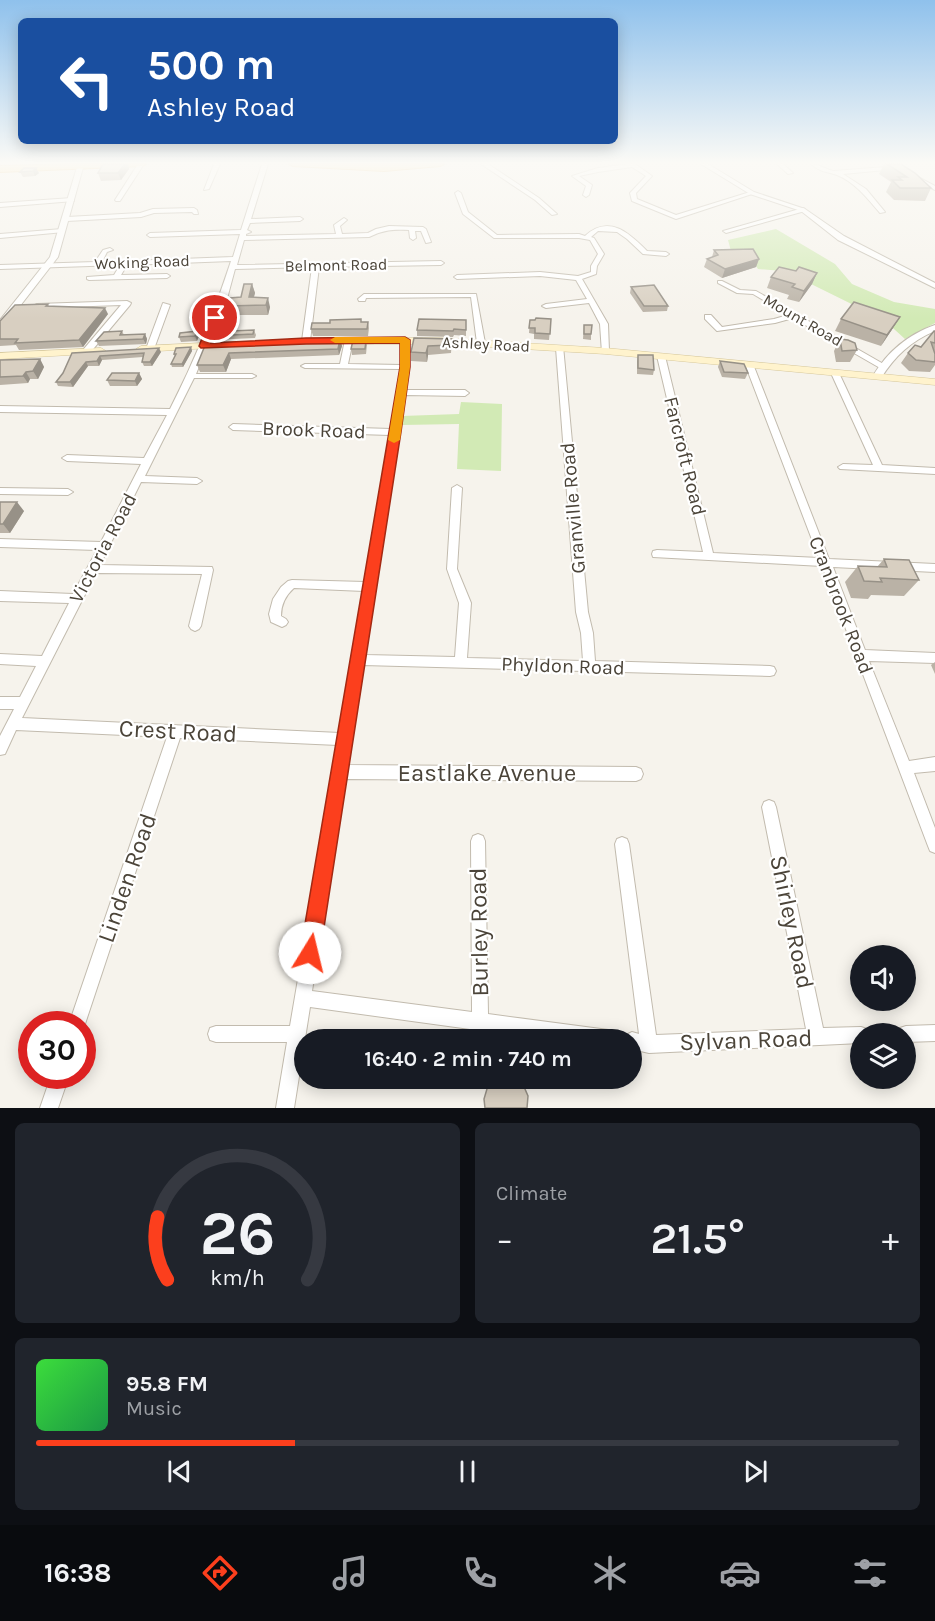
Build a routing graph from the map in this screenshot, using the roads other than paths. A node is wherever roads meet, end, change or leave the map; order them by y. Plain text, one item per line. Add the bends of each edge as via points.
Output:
1 (68, 216) edge
2 (128, 216) edge
3 (249, 216) edge
4 (468, 216) edge
5 (782, 216) edge
6 (811, 216) edge
7 (67, 219) junction
8 (300, 219) dead end
9 (344, 220) dead end
10 (247, 221) junction
11 (412, 229) junction
12 (62, 231) junction
13 (726, 231) dead end
14 (150, 235) dead end
15 (242, 235) junction
16 (339, 235) junction
17 (0, 236) edge
18 (587, 237) junction
19 (414, 238) dead end
20 (428, 242) dead end
21 (110, 250) dead end
22 (666, 254) dead end
23 (125, 262) junction
24 (98, 263) junction
25 (233, 263) junction
26 (441, 263) dead end
27 (50, 264) junction
28 (316, 266) junction
29 (0, 267) edge
30 (167, 276) dead end
31 (116, 277) junction
32 (457, 277) dead end
33 (89, 278) dead end
34 (578, 278) junction
35 (720, 282) dead end
36 (935, 286) edge
37 (363, 296) dead end
38 (592, 301) junction
39 (166, 305) dead end
40 (546, 306) dead end
41 (16, 307) junction
42 (794, 315) junction
43 (708, 317) dead end
44 (0, 326) edge
45 (935, 328) edge
46 (349, 340) junction
47 (405, 340) junction
48 (301, 341) joint
49 (482, 343) junction
50 (235, 345) edge
51 (204, 346) junction
52 (560, 348) junction
53 (150, 349) junction
54 (127, 350) edge
55 (116, 351) edge
56 (605, 351) junction
57 (86, 352) junction
58 (0, 356) edge
59 (661, 356) junction
60 (749, 364) junction
61 (344, 365) junction
62 (305, 366) dead end
63 (883, 366) junction
64 (405, 367) junction
65 (835, 373) junction
66 (191, 376) junction
67 (252, 376) dead end
68 (878, 376) junction
69 (934, 383) edge
70 (401, 392) junction
71 (465, 392) dead end
72 (0, 409) edge
73 (171, 412) junction
74 (233, 427) dead end
75 (395, 432) junction
76 (70, 460) dead end
77 (146, 461) junction
78 (843, 467) dead end
79 (879, 468) junction
80 (935, 471) edge
81 (139, 479) junction
82 (198, 481) dead end
83 (458, 488) dead end
84 (0, 491) edge
85 (68, 492) dead end
86 (0, 543) edge
87 (102, 546) junction
88 (657, 554) dead end
89 (709, 556) junction
90 (824, 562) junction
91 (935, 568) edge
92 (91, 569) junction
93 (370, 587) junction
94 (0, 596) edge
95 (75, 599) junction
96 (282, 622) dead end
97 (195, 626) dead end
98 (860, 655) junction
99 (935, 658) edge
100 (0, 659) edge
101 (357, 660) junction
102 (45, 661) junction
103 (461, 662) junction
104 (590, 667) junction
105 (770, 671) dead end
106 (0, 703) edge
107 (23, 704) junction
108 (13, 724) junction
109 (176, 731) junction
110 (344, 739) junction
111 (0, 749) edge
112 (935, 764) edge
113 (904, 768) junction
114 (339, 772) junction
115 (636, 774) dead end
116 (769, 807) dead end
117 (478, 841) dead end
118 (622, 844) dead end
119 (935, 846) edge
120 (303, 998) junction
121 (81, 1011) edge
122 (480, 1023) junction
123 (298, 1029) edge
124 (528, 1029) edge
125 (935, 1033) edge
126 (216, 1034) dead end
127 (294, 1034) edge
128 (916, 1034) edge
129 (850, 1035) edge
130 (816, 1037) junction
131 (642, 1043) edge
132 (649, 1044) junction
133 (294, 1052) edge
134 (56, 1089) edge
135 (49, 1108) edge
136 (285, 1108) edge

1 - 7 street
2 - 7 street
3 - 10 street, Victoria Road
4 - 18 street via 496,237
5 - 13 street
6 - 36 street via 841,238
7 - 12 street
8 - 10 street
9 - 16 street via 337,225
10 - 15 street, Victoria Road
11 - 16 street via 392,227 369,235
11 - 19 street
11 - 20 street via 423,229
12 - 17 street
12 - 27 street
14 - 15 street
15 - 16 street
15 - 25 street, Victoria Road
18 - 22 street via 596,229 614,229 630,235 641,252
18 - 34 street via 601,254 592,275
21 - 24 street
23 - 24 street, Woking Road
23 - 25 street, Woking Road
23 - 31 street
24 - 27 street, Woking Road
25 - 28 street, Belmont Road
25 - 51 street, Victoria Road
26 - 28 street, Belmont Road
27 - 29 street, Woking Road
27 - 41 street
28 - 48 street
30 - 31 street
31 - 33 street
32 - 34 street via 540,274
34 - 38 street
35 - 42 street, Mount Road via 739,292 754,292
37 - 49 street via 475,294
38 - 40 street
38 - 56 street via 604,324
39 - 53 street
41 - 44 street
41 - 57 street via 127,303
42 - 43 street via 720,329
42 - 63 street, Mount Road
45 - 63 street via 900,349
46 - 47 main road, Ashley Road
46 - 48 main road, Ashley Road
46 - 61 street
47 - 49 main road, Ashley Road
47 - 64 street
49 - 52 main road, Ashley Road
50 - 51 main road
51 - 53 main road
51 - 66 street, Victoria Road
52 - 56 main road, Ashley Road
52 - 104 street, Granville Road
53 - 54 main road
55 - 57 main road
56 - 59 main road, Ashley Road
57 - 58 main road
59 - 60 main road, Ashley Road
59 - 89 street, Farcroft Road
60 - 65 main road, Ashley Road
60 - 90 street, Cranbrook Road
61 - 62 street
61 - 64 street
63 - 68 street
64 - 70 street
65 - 68 main road, Ashley Road
65 - 79 street
66 - 67 street via 235,372
66 - 73 street, Victoria Road
68 - 69 main road, Ashley Road
70 - 71 street
70 - 75 street
72 - 73 street
73 - 77 street, Victoria Road
74 - 75 street, Brook Road
75 - 93 street
76 - 77 street
77 - 81 street, Victoria Road
78 - 79 street
79 - 80 street
81 - 82 street
81 - 87 street, Victoria Road
83 - 103 street via 452,569 465,603
84 - 85 street
86 - 87 street
87 - 92 street, Victoria Road
88 - 89 street
89 - 90 street
90 - 91 street
90 - 98 street, Cranbrook Road
92 - 95 street, Victoria Road
92 - 97 street via 208,570
93 - 96 street via 292,584 283,591 274,613 275,619
93 - 101 street
94 - 95 street
95 - 102 street, Victoria Road
98 - 99 street
98 - 113 street, Cranbrook Road
100 - 102 street
101 - 103 street, Phyldon Road
101 - 110 street
102 - 107 street, Victoria Road
103 - 104 street, Phyldon Road
104 - 105 street, Phyldon Road
106 - 107 street
107 - 108 street, Victoria Road
108 - 109 street, Crest Road
108 - 111 street, Victoria Road
109 - 110 street, Crest Road
109 - 121 street, Linden Road
110 - 114 street
112 - 113 street
113 - 119 street, Cranbrook Road
114 - 115 street, Eastlake Avenue
114 - 120 street
116 - 130 street, Shirley Road
117 - 122 street, Burley Road
118 - 132 street
120 - 122 street
120 - 123 street
122 - 124 street
125 - 128 street
126 - 127 street
129 - 130 street, Sylvan Road
130 - 132 street, Sylvan Road
131 - 132 street, Sylvan Road
133 - 136 street
134 - 135 street

